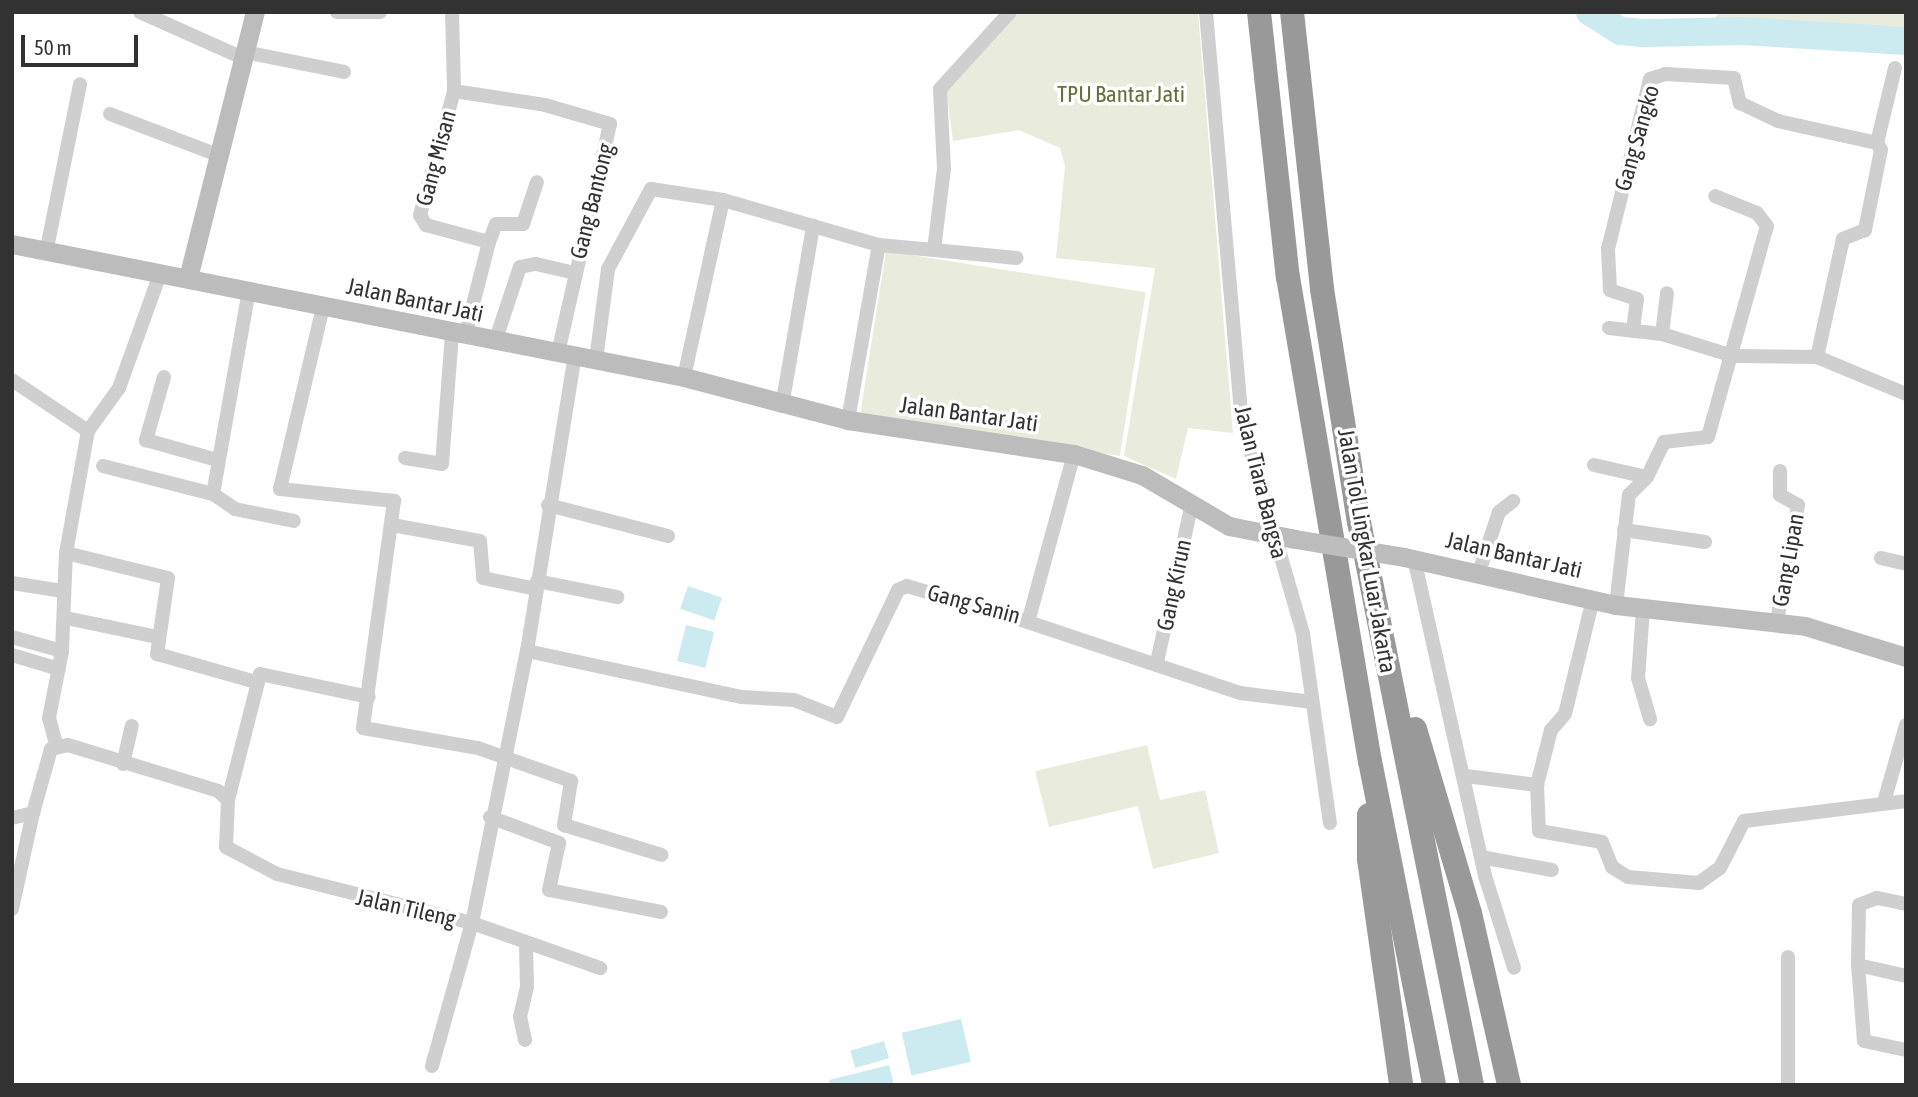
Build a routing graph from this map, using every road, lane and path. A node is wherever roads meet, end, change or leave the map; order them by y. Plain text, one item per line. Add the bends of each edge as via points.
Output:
1 (140, 12) edge
2 (255, 12) edge
3 (337, 12) edge
4 (380, 12) edge
5 (452, 12) edge
6 (1010, 12) edge
7 (1206, 12) edge
8 (1259, 12) edge
9 (1292, 12) edge
10 (244, 55) junction
11 (1895, 68) dead end
12 (344, 72) dead end
13 (80, 84) dead end
14 (454, 92) junction
15 (110, 114) dead end
16 (1877, 143) junction
17 (218, 155) junction
18 (537, 182) dead end
19 (1715, 196) dead end
20 (723, 200) junction
21 (813, 226) junction
22 (489, 242) junction
23 (12, 244) edge
24 (879, 245) junction
25 (47, 248) junction
26 (934, 250) junction
27 (1017, 258) dead end
28 (575, 273) junction
29 (160, 274) junction
30 (188, 278) junction
31 (249, 289) junction
32 (1667, 293) dead end
33 (323, 307) junction
34 (1609, 328) dead end
35 (1633, 331) junction
36 (1662, 334) junction
37 (459, 335) junction
38 (495, 342) junction
39 (567, 354) junction
40 (1733, 356) junction
41 (1817, 358) junction
42 (596, 360) junction
43 (164, 377) dead end
44 (684, 377) junction
45 (12, 380) edge
46 (1906, 394) edge
47 (782, 406) junction
48 (848, 421) junction
49 (88, 431) junction
50 (1074, 454) junction
51 (405, 458) dead end
52 (217, 460) junction
53 (1594, 465) dead end
54 (103, 466) dead end
55 (1780, 471) dead end
56 (1647, 477) junction
57 (214, 494) junction
58 (1513, 500) dead end
59 (548, 505) junction
60 (1191, 507) junction
61 (294, 520) dead end
62 (392, 525) junction
63 (1624, 530) junction
64 (668, 536) dead end
65 (1270, 536) junction
66 (1705, 542) dead end
67 (66, 553) junction
68 (1409, 557) junction
69 (1881, 558) dead end
70 (1906, 564) edge
71 (1480, 569) junction
72 (1371, 581) junction
73 (12, 583) edge
74 (536, 585) junction
75 (64, 591) junction
76 (617, 597) dead end
77 (1593, 599) junction
78 (1616, 605) junction
79 (1643, 609) junction
80 (66, 618) junction
81 (1777, 621) junction
82 (1028, 622) junction
83 (12, 637) edge
84 (158, 637) junction
85 (527, 651) junction
86 (62, 652) junction
87 (12, 655) edge
88 (1906, 657) edge
89 (1157, 662) junction
90 (59, 669) junction
91 (256, 682) junction
92 (369, 697) junction
93 (1312, 702) junction
94 (1650, 719) dead end
95 (1906, 725) edge
96 (132, 726) dead end
97 (56, 744) junction
98 (501, 757) junction
99 (1370, 761) junction
100 (123, 764) junction
101 (1466, 776) junction
102 (1538, 785) junction
103 (228, 800) junction
104 (1906, 801) edge
105 (1884, 802) junction
106 (33, 813) junction
107 (490, 817) junction
108 (12, 818) edge
109 (1329, 823) dead end
110 (662, 855) dead end
111 (1481, 858) junction
112 (1552, 870) dead end
113 (1906, 904) edge
114 (12, 909) edge
115 (661, 912) dead end
116 (472, 923) junction
117 (526, 947) junction
118 (1788, 957) dead end
119 (1858, 965) junction
120 (600, 968) dead end
121 (1514, 968) dead end
122 (1906, 976) edge
123 (525, 1040) dead end
124 (1906, 1050) edge
125 (432, 1066) dead end
126 (1470, 1077) edge
127 (1508, 1082) edge
128 (1401, 1085) edge
129 (1434, 1085) edge
130 (1788, 1085) edge

1 - 10 street
2 - 10 street
3 - 4 street
5 - 14 street, Gang Misan
6 - 26 street via 940,89 944,169
7 - 65 street, Jalan Tiara Bangsa via 1241,422
8 - 99 highway, Jalan Tol Lingkar Luar Jakarta via 1288,277
9 - 72 highway, Jalan Tol Lingkar Luar Jakarta via 1322,289
10 - 12 street
10 - 17 street
11 - 16 street
13 - 25 street
14 - 22 street, Gang Misan via 419,215 426,225
14 - 28 street, Gang Bantong via 609,122
15 - 17 street
16 - 35 street, Gang Sangko via 1778,121 1740,103 1734,78 1651,76 1608,249 1610,290 1637,299
16 - 41 street via 1881,155 1865,230 1843,239
17 - 30 street
18 - 22 street via 523,224 496,224
19 - 40 street via 1757,213 1767,226
20 - 21 street
20 - 42 street via 659,187 643,195 608,269
20 - 44 street
21 - 24 street
21 - 47 street
22 - 37 street
23 - 25 street, Jalan Bantar Jati
24 - 26 street
24 - 48 street
25 - 29 street, Jalan Bantar Jati
26 - 27 street
28 - 38 street via 536,264 520,267
28 - 39 street, Gang Bantong
29 - 30 street, Jalan Bantar Jati
29 - 49 street via 119,388
30 - 31 street, Jalan Bantar Jati
31 - 33 street, Jalan Bantar Jati
31 - 52 street
32 - 36 street
33 - 37 street, Jalan Bantar Jati
33 - 62 street via 280,489 390,499
34 - 35 street
35 - 36 street
36 - 40 street
37 - 38 street, Jalan Bantar Jati
37 - 51 street via 442,464
38 - 39 street, Jalan Bantar Jati
39 - 42 street, Jalan Bantar Jati
39 - 59 street, Jalan Tileng
40 - 41 street
40 - 56 street via 1707,439 1664,442
41 - 46 street
42 - 44 street, Jalan Bantar Jati
43 - 52 street via 146,440
44 - 47 street, Jalan Bantar Jati
45 - 49 street
47 - 48 street, Jalan Bantar Jati
48 - 50 street, Jalan Bantar Jati
49 - 67 street
50 - 60 street, Jalan Bantar Jati via 1142,475
50 - 82 street, Gang Sanin
52 - 57 street
53 - 56 street
54 - 57 street
55 - 81 street, Gang Lipan via 1780,495 1798,505
56 - 63 street via 1629,495
57 - 61 street via 235,509
58 - 71 street via 1499,512
59 - 64 street
59 - 74 street, Jalan Tileng
60 - 65 street, Jalan Bantar Jati via 1240,530
60 - 89 street, Gang Kirun
62 - 74 street via 480,541 483,578
62 - 92 street
63 - 66 street
63 - 78 street
65 - 68 street, Jalan Bantar Jati, bridge
65 - 93 street, Jalan Tiara Bangsa via 1303,634
67 - 75 street
67 - 84 street via 168,578
68 - 71 street, Jalan Bantar Jati
68 - 101 street
69 - 70 street
71 - 77 street, Jalan Bantar Jati
72 - 126 highway, Jalan Tol Lingkar Luar Jakarta
72 - 127 highway via 1470,912
73 - 75 street
74 - 76 street
74 - 85 street, Jalan Tileng
75 - 80 street
77 - 78 street, Jalan Bantar Jati
77 - 102 street via 1566,709 1551,730
78 - 79 street, Jalan Bantar Jati
79 - 81 street, Jalan Bantar Jati
79 - 94 street via 1638,678
80 - 84 street
80 - 86 street
81 - 88 street, Jalan Bantar Jati
82 - 85 street, Gang Sanin via 907,586 898,590 839,715 830,717 794,699 742,697
82 - 89 street
83 - 86 street
84 - 91 street via 159,656
85 - 98 street, Jalan Tileng
86 - 90 street
87 - 90 street
89 - 93 street via 1240,693
90 - 97 street via 48,727
91 - 92 street via 268,671
91 - 103 street, Jalan Tileng
92 - 98 street via 365,729
93 - 109 street, Jalan Tiara Bangsa
95 - 105 street
96 - 100 street
97 - 100 street
97 - 106 street
98 - 107 street, Jalan Tileng
98 - 110 street via 571,781 564,825
99 - 128 highway via 1369,859
99 - 129 highway, Jalan Tol Lingkar Luar Jakarta
100 - 103 street via 211,788
101 - 102 street
101 - 111 street
102 - 105 street via 1539,831 1602,842 1621,875 1688,884 1713,876 1744,821
103 - 116 street, Jalan Tileng via 223,839 234,854 303,883
104 - 105 street
106 - 108 street
106 - 114 street
107 - 115 street via 559,844 548,890
107 - 116 street, Jalan Tileng
111 - 112 street
111 - 121 street
113 - 119 street via 1877,898 1859,905
116 - 117 street
116 - 125 street
117 - 120 street
117 - 123 street via 527,987 520,1017
118 - 130 street
119 - 122 street
119 - 124 street via 1864,1041

